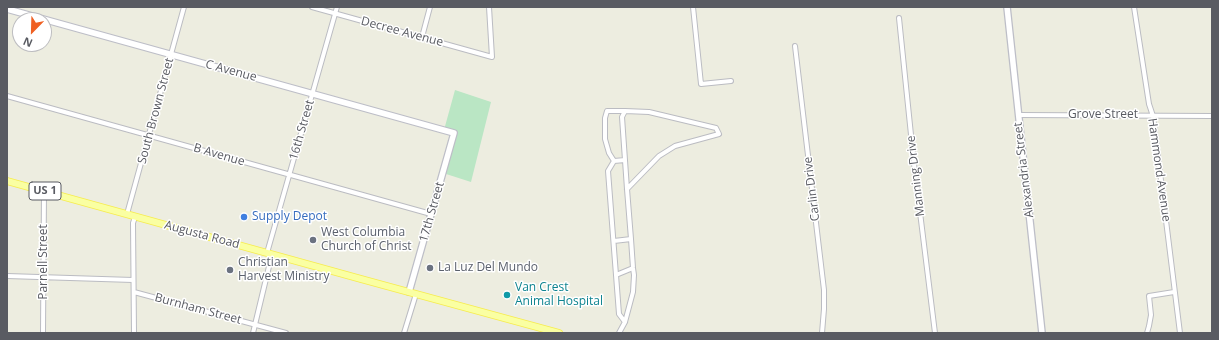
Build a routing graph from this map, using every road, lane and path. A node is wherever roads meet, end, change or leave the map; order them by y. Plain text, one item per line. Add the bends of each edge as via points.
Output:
1 (184, 7) edge
2 (312, 7) edge
3 (336, 7) edge
4 (430, 7) edge
5 (489, 7) edge
6 (693, 7) edge
7 (1007, 7) edge
8 (1134, 7) edge
9 (7, 9) edge
10 (335, 14) junction
11 (899, 18) dead end
12 (422, 37) junction
13 (796, 46) dead end
14 (171, 54) junction
15 (731, 81) dead end
16 (312, 93) junction
17 (7, 96) edge
18 (625, 111) junction
19 (1018, 115) junction
20 (1153, 116) junction
21 (1212, 116) edge
22 (454, 133) joint
23 (150, 136) junction
24 (625, 160) junction
25 (614, 161) junction
26 (289, 175) junction
27 (7, 181) edge
28 (627, 189) junction
29 (44, 191) junction
30 (127, 214) junction
31 (431, 214) junction
32 (135, 217) junction
33 (631, 239) junction
34 (614, 241) junction
35 (270, 254) junction
36 (633, 268) junction
37 (616, 275) junction
38 (7, 276) edge
39 (44, 277) junction
40 (133, 280) junction
41 (134, 292) junction
42 (1174, 292) junction
43 (412, 293) junction
44 (625, 322) junction
45 (255, 324) junction
46 (43, 333) edge
47 (134, 333) edge
48 (253, 333) edge
49 (286, 333) edge
50 (404, 333) edge
51 (559, 333) edge
52 (619, 333) edge
53 (822, 333) edge
54 (935, 333) edge
55 (1042, 333) edge
56 (1147, 333) edge
57 (1180, 333) edge

1 - 14 street, South Brown Street
2 - 10 street, Decree Avenue
3 - 10 street, 16th Street
4 - 12 street
5 - 12 street, Decree Avenue via 492,57
6 - 15 street via 701,84
7 - 19 street, Alexandria Street
8 - 20 street, Hammond Avenue
9 - 14 street, C Avenue
10 - 12 street, Decree Avenue
10 - 16 street, 16th Street
11 - 54 street, Manning Drive
13 - 53 street, Carlin Drive via 824,290
14 - 16 street, C Avenue
14 - 23 street, South Brown Street
16 - 22 street, C Avenue
16 - 26 street, 16th Street
17 - 23 street, B Avenue
18 - 24 street via 622,117
18 - 25 street via 607,111 605,118 605,138
18 - 28 street via 649,112 716,128 719,134 675,146 659,156
19 - 20 street, Grove Street
19 - 55 street, Alexandria Street
20 - 21 street, Grove Street
20 - 42 street, Hammond Avenue
22 - 31 street, 17th Street
23 - 26 street, B Avenue
23 - 30 street, South Brown Street
24 - 25 street
24 - 28 street
25 - 34 street via 608,171
26 - 31 street, B Avenue
26 - 35 street, 16th Street
27 - 29 main road, Augusta Road / US 1
28 - 33 street
29 - 30 main road, Augusta Road / US 1
29 - 39 street, Parnell Street
30 - 32 main road, Augusta Road / US 1
31 - 43 street, 17th Street
32 - 35 main road, Augusta Road / US 1
32 - 40 street
33 - 34 street
33 - 36 street
34 - 37 street
35 - 43 main road, Augusta Road / US 1
35 - 45 street, 16th Street
36 - 37 street
36 - 44 street via 633,292
37 - 44 street via 619,314
38 - 39 street
39 - 40 street
39 - 46 street, Parnell Street
40 - 41 street
41 - 45 street, Burnham Street
41 - 47 street
42 - 56 street via 1148,296 1151,315
42 - 57 street, Hammond Avenue
43 - 50 street
43 - 51 main road, Augusta Road / US 1
44 - 52 street
45 - 48 street, 16th Street
45 - 49 street, Burnham Street

